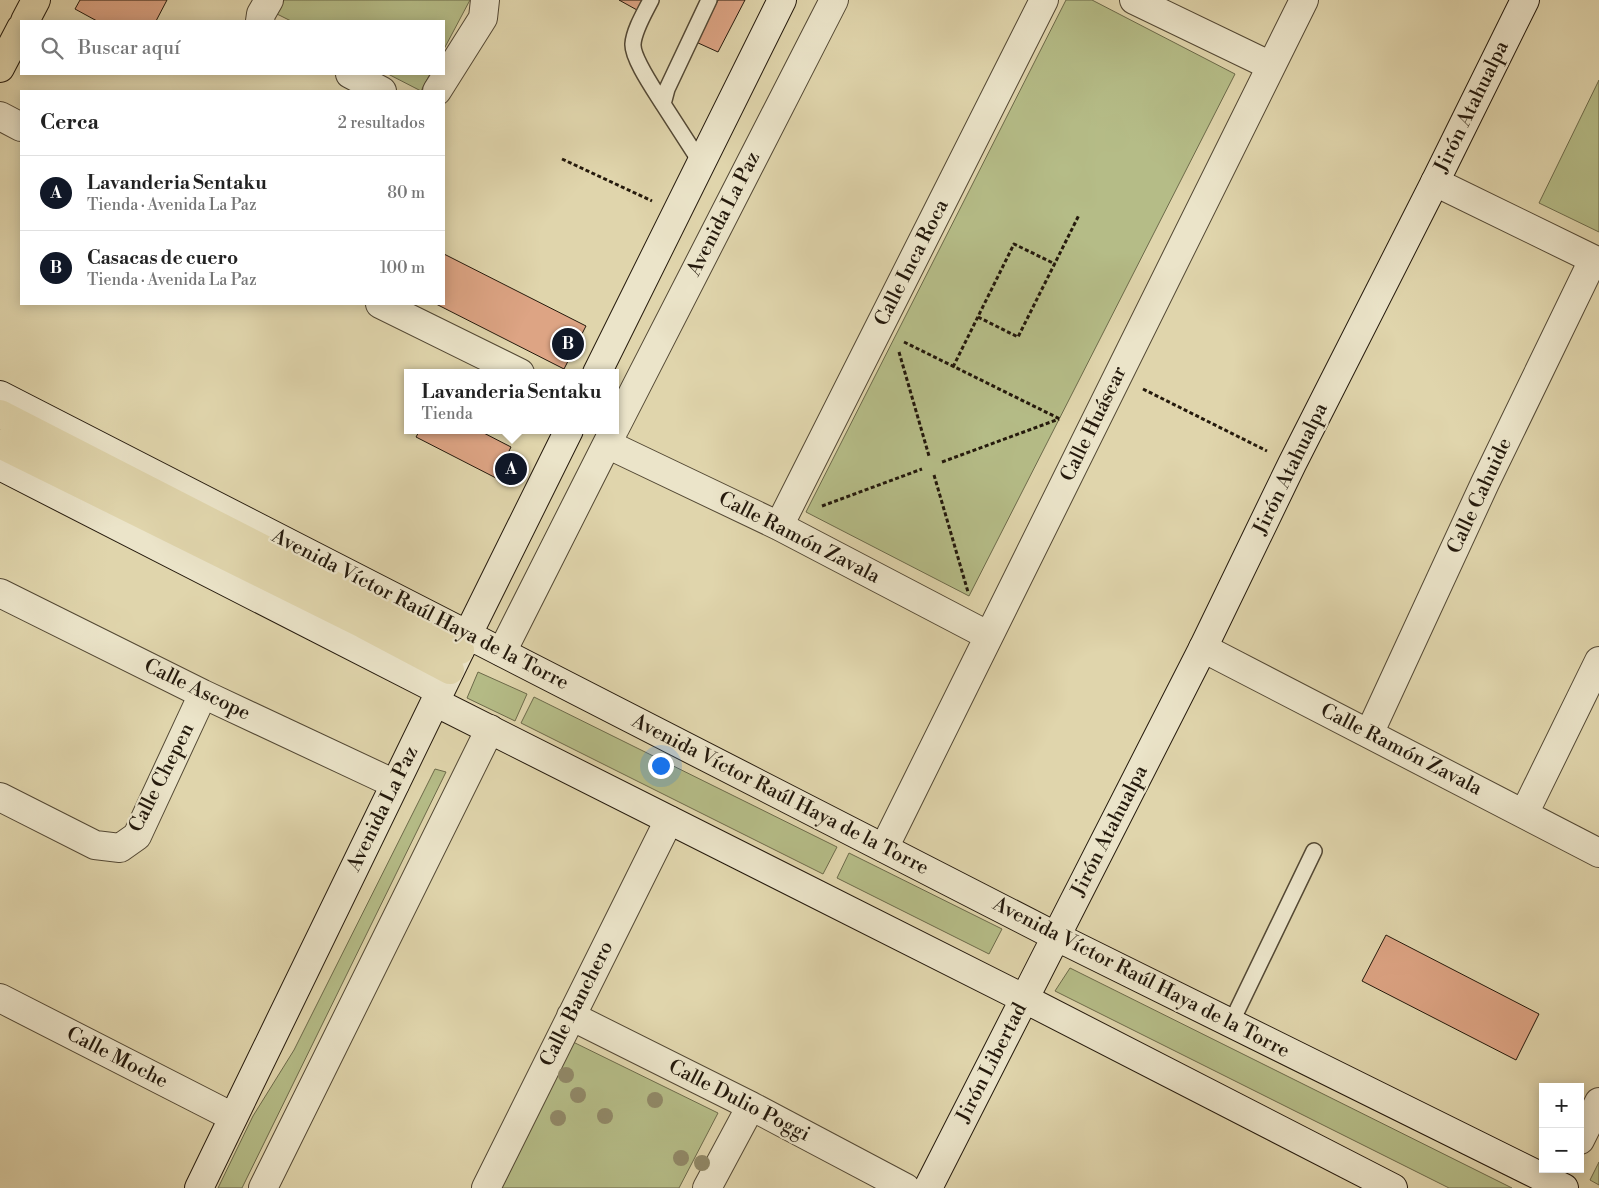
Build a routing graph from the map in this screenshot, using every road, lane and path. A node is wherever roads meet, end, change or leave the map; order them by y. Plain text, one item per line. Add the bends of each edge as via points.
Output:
1 (36, 0) edge
2 (269, 0) edge
3 (485, 0) edge
4 (651, 0) edge
5 (709, 0) edge
6 (782, 0) edge
7 (834, 0) edge
8 (1044, 0) edge
9 (1134, 0) edge
10 (1304, 0) edge
11 (1525, 0) edge
12 (26, 20) edge
13 (260, 20) edge
14 (20, 30) edge
15 (1271, 66) junction
16 (0, 68) edge
17 (352, 75) edge
18 (380, 90) edge
19 (438, 90) edge
20 (662, 104) junction
21 (0, 116) edge
22 (20, 126) edge
23 (562, 159) dead end
24 (701, 164) junction
25 (1435, 182) junction
26 (677, 212) junction
27 (1079, 215) dead end
28 (1596, 261) edge
29 (1054, 264) junction
30 (382, 305) edge
31 (978, 316) junction
32 (903, 341) dead end
33 (897, 346) dead end
34 (953, 366) junction
35 (512, 369) edge
36 (599, 369) edge
37 (1118, 377) junction
38 (0, 395) edge
39 (0, 414) edge
40 (619, 420) edge
41 (566, 434) edge
42 (612, 434) edge
43 (0, 444) edge
44 (929, 456) dead end
45 (942, 462) dead end
46 (1292, 464) junction
47 (0, 466) edge
48 (922, 469) dead end
49 (934, 475) dead end
50 (815, 508) dead end
51 (779, 526) junction
52 (0, 594) edge
53 (970, 596) dead end
54 (989, 636) junction
55 (1203, 648) junction
56 (502, 652) junction
57 (1599, 661) edge
58 (451, 669) junction
59 (204, 694) junction
60 (490, 730) junction
61 (1369, 734) junction
62 (395, 784) junction
63 (0, 797) edge
64 (1524, 814) junction
65 (669, 820) junction
66 (884, 848) junction
67 (1314, 851) dead end
68 (1599, 853) edge
69 (1057, 937) junction
70 (0, 998) edge
71 (1025, 999) junction
72 (572, 1016) junction
73 (1231, 1024) junction
74 (1599, 1102) edge
75 (751, 1106) junction
76 (233, 1117) junction
77 (1584, 1132) edge
78 (1562, 1181) edge
79 (199, 1188) edge
80 (263, 1188) edge
81 (486, 1188) edge
82 (707, 1188) edge
83 (906, 1188) edge
84 (928, 1188) edge
85 (1393, 1188) edge

1 - 12 main road
2 - 13 street
3 - 19 street via 483,18
4 - 20 lane via 632,44 636,59
5 - 20 lane
6 - 24 street
7 - 40 street, Avenida La Paz
8 - 51 street, Calle Inca Roca
9 - 15 street
10 - 15 street, Calle Huáscar
11 - 25 street, Jirón Atahualpa
14 - 16 main road
15 - 37 street, Calle Huáscar
17 - 18 street
20 - 24 lane
21 - 22 street
23 - 26 path
24 - 26 street
25 - 28 street
25 - 46 street, Jirón Atahualpa
26 - 36 street
27 - 29 path
28 - 61 street, Calle Cahuide via 1485,483
29 - 31 path via 1014,244
29 - 31 path via 1018,338
30 - 35 street
31 - 34 path
32 - 34 path
33 - 44 path
34 - 45 path via 1060,419
37 - 46 path
37 - 54 street, Calle Huáscar
38 - 58 street, Avenida Víctor Raúl Haya de la Torre
39 - 58 main road
41 - 58 street, Avenida La Paz
42 - 51 street, Calle Ramón Zavala
42 - 56 street, Avenida La Paz
43 - 58 main road
46 - 55 street, Jirón Atahualpa
47 - 58 street, Avenida Víctor Raúl Haya de la Torre
48 - 50 path
49 - 53 path
51 - 54 street, Calle Ramón Zavala
52 - 59 street, Calle Ascope
54 - 66 street, Calle Huáscar
55 - 61 street, Calle Ramón Zavala
55 - 69 street, Jirón Atahualpa
56 - 58 street, Avenida Víctor Raúl Haya de la Torre
56 - 66 street, Avenida Víctor Raúl Haya de la Torre
57 - 64 street
58 - 60 street, Avenida Víctor Raúl Haya de la Torre
58 - 62 street, Avenida La Paz
59 - 62 street, Calle Ascope
59 - 63 street, Calle Chepen via 137,836 120,848 95,845
60 - 65 street, Avenida Víctor Raúl Haya de la Torre
60 - 80 street
61 - 64 street, Calle Ramón Zavala
62 - 76 street, Avenida La Paz
64 - 68 street, Calle Ramón Zavala
65 - 71 street, Avenida Víctor Raúl Haya de la Torre
65 - 72 street, Calle Banchero
66 - 69 street, Avenida Víctor Raúl Haya de la Torre
67 - 73 lane
69 - 71 street, Jirón Libertad
69 - 73 street, Avenida Víctor Raúl Haya de la Torre
70 - 76 street, Calle Moche
71 - 84 street, Jirón Libertad
71 - 85 street, Avenida Víctor Raúl Haya de la Torre
72 - 75 street, Calle Dulio Poggi
72 - 81 street, Calle Banchero
73 - 78 street, Avenida Víctor Raúl Haya de la Torre
74 - 77 street
75 - 82 street
75 - 83 street, Calle Dulio Poggi
76 - 79 street, Avenida La Paz

